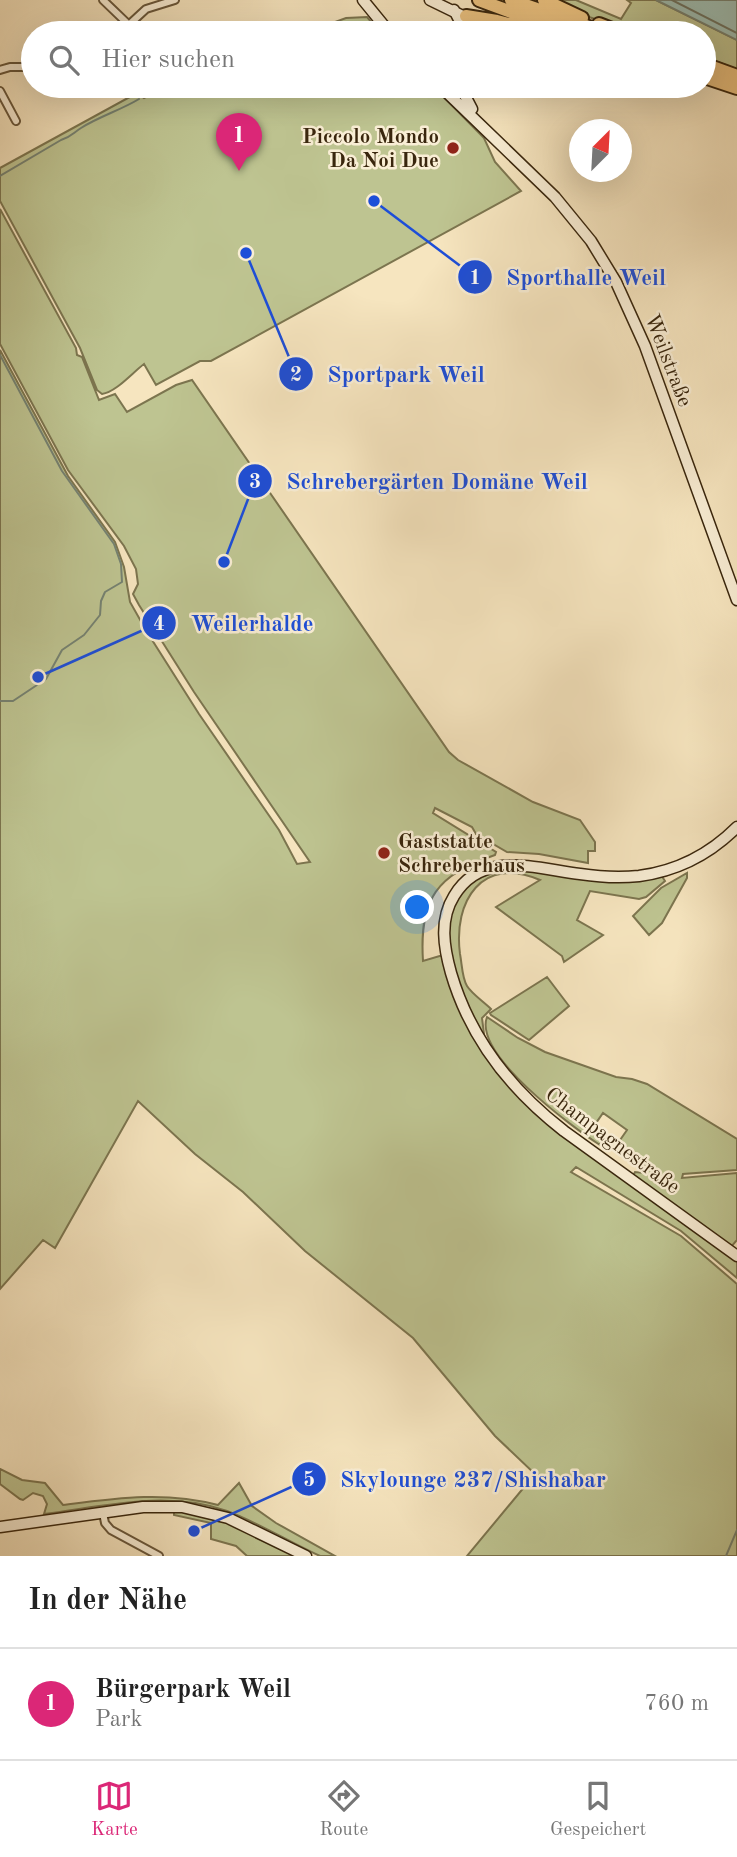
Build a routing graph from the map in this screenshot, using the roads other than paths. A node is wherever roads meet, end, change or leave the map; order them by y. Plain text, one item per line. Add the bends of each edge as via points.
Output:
1 (103, 0) edge
2 (175, 0) edge
3 (363, 0) edge
4 (430, 0) edge
5 (479, 0) edge
6 (510, 0) edge
7 (544, 0) edge
8 (460, 13) junction
9 (125, 21) edge
10 (133, 21) edge
11 (380, 21) edge
12 (462, 21) edge
13 (472, 21) edge
14 (495, 21) edge
15 (536, 21) edge
16 (571, 21) edge
17 (594, 21) edge
18 (21, 67) edge
19 (716, 68) edge
20 (0, 70) edge
21 (737, 76) edge
22 (716, 81) edge
23 (737, 88) edge
24 (0, 91) edge
25 (451, 98) edge
26 (454, 98) edge
27 (461, 98) edge
28 (466, 98) edge
29 (455, 102) junction
30 (472, 110) junction
31 (16, 121) dead end
32 (489, 131) junction
33 (737, 600) edge
34 (737, 827) edge
35 (737, 1256) edge
36 (103, 1513) junction
37 (0, 1527) edge
38 (159, 1556) edge
39 (306, 1556) edge

1 - 9 street
2 - 10 street via 149,7
3 - 11 main road
4 - 8 main road
5 - 15 highway
6 - 16 highway
7 - 17 highway
8 - 12 main road
8 - 13 main road
8 - 14 highway
18 - 20 street
19 - 21 highway
22 - 23 highway
24 - 31 street
25 - 29 main road, Weilstraße
26 - 29 main road
27 - 30 main road, Weilstraße
28 - 30 main road
29 - 32 main road, Weilstraße
30 - 32 main road, Weilstraße
32 - 33 main road, Weilstraße via 573,218 616,282 645,346
34 - 35 main road, Champagnestraße via 694,859 648,874 595,876 513,865 484,870 457,891 446,912 444,933 449,967 464,1008 489,1054 517,1089 564,1131
36 - 37 main road
36 - 38 street via 109,1529
36 - 39 main road via 159,1506 206,1511 239,1522

